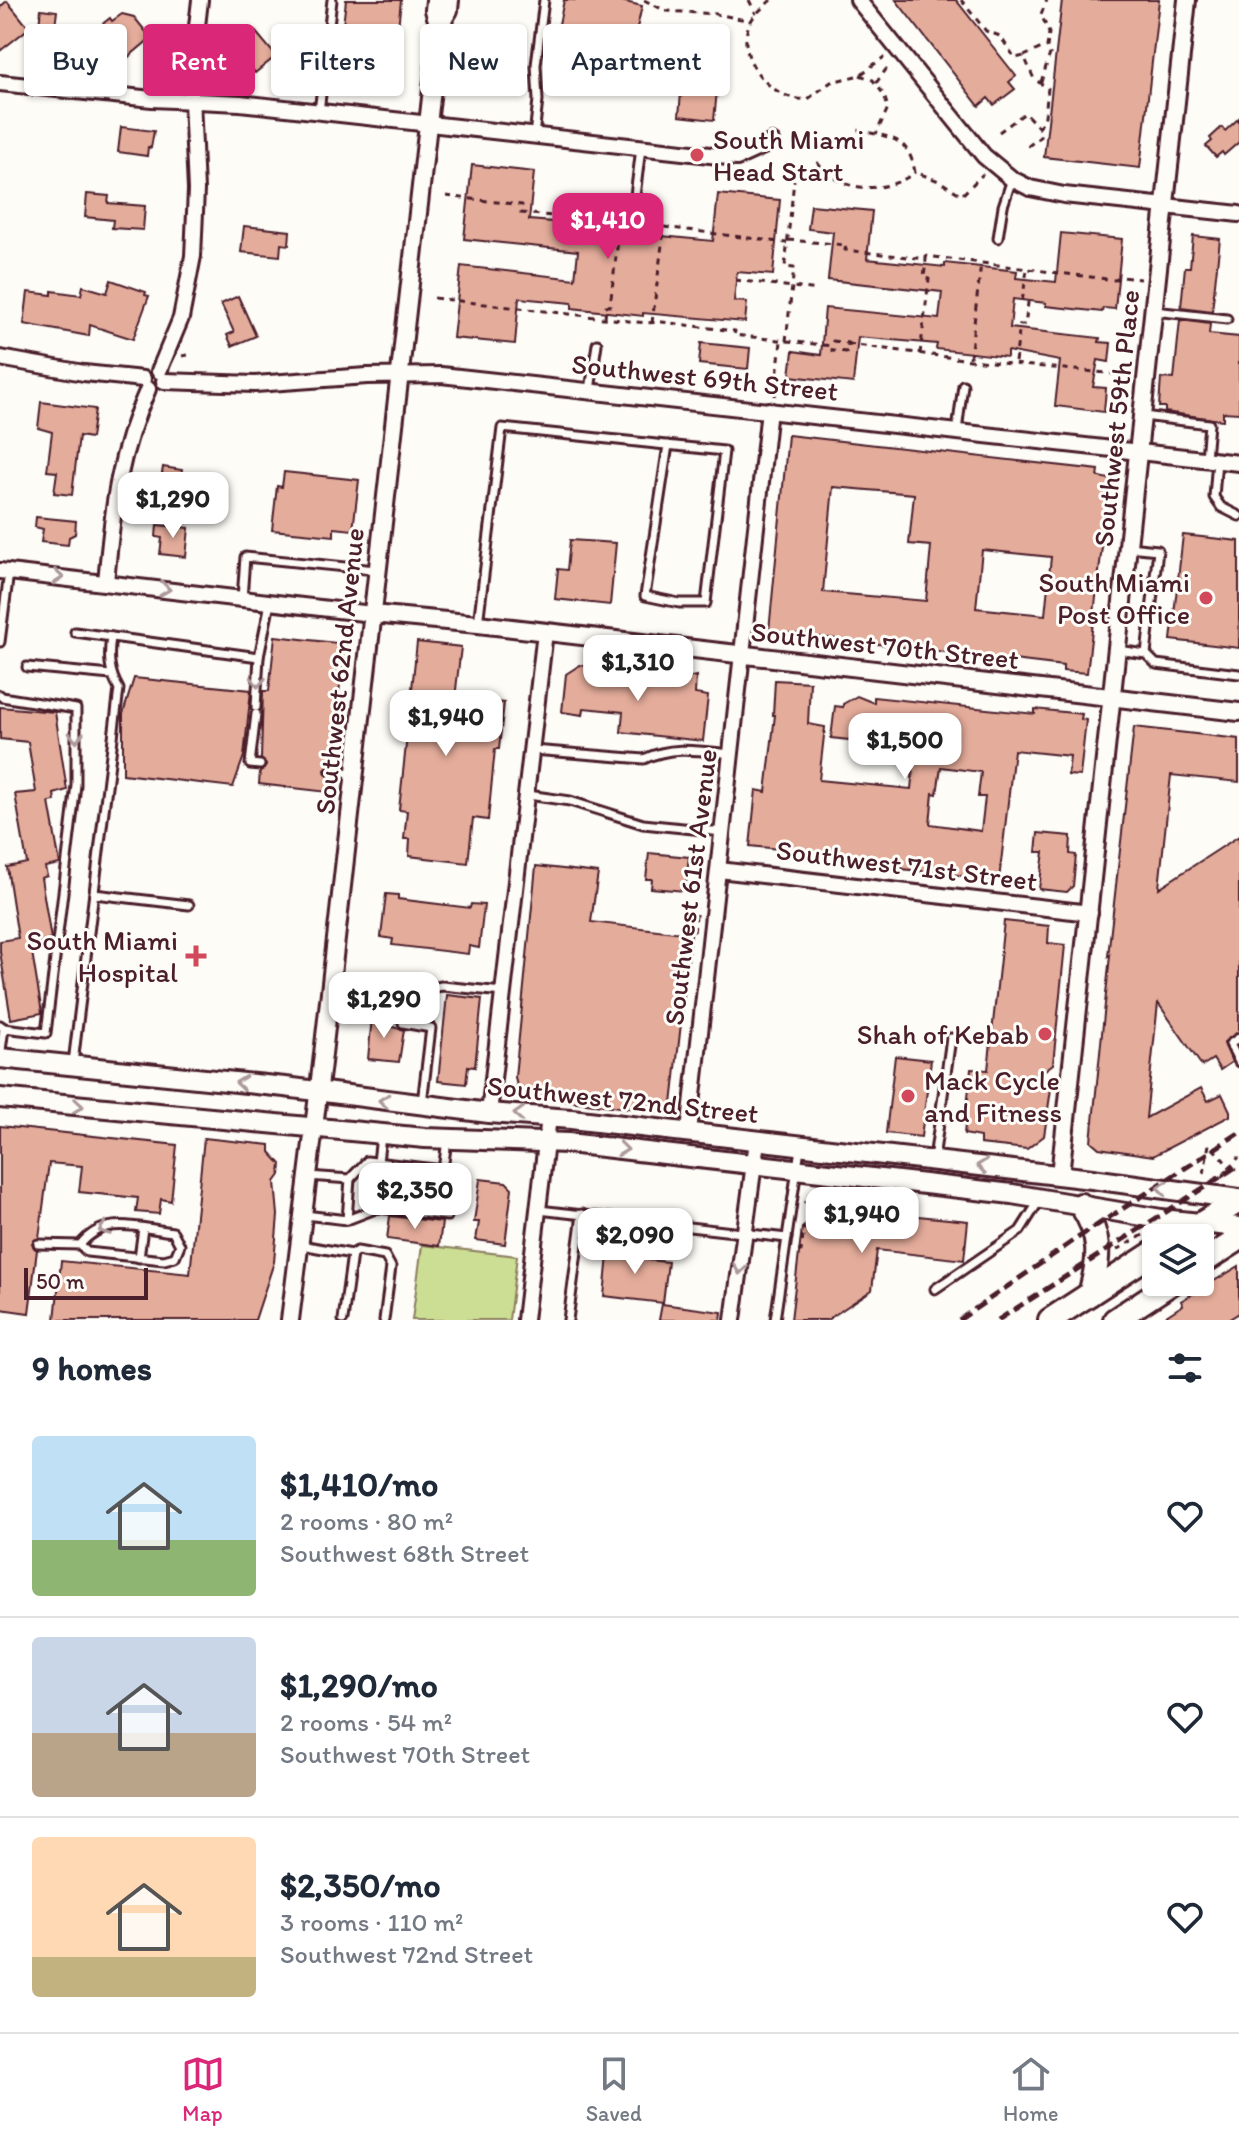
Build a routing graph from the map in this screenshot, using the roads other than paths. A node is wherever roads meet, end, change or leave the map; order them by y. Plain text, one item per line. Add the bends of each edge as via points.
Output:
1 (200, 0) edge
2 (332, 0) edge
3 (435, 0) edge
4 (450, 0) edge
5 (544, 0) edge
6 (858, 0) edge
7 (1187, 0) edge
8 (438, 24) edge
9 (441, 24) edge
10 (0, 83) edge
11 (431, 96) edge
12 (192, 101) junction
13 (319, 112) junction
14 (428, 124) junction
15 (534, 136) junction
16 (772, 142) dead end
17 (641, 148) junction
18 (1012, 179) junction
19 (635, 196) dead end
20 (1165, 206) junction
21 (1239, 214) edge
22 (998, 238) dead end
23 (1154, 311) junction
24 (1227, 319) dead end
25 (597, 344) dead end
26 (0, 358) edge
27 (400, 375) junction
28 (162, 376) junction
29 (146, 384) junction
30 (963, 385) dead end
31 (590, 390) junction
32 (772, 403) junction
33 (1143, 416) junction
34 (957, 431) junction
35 (668, 445) junction
36 (1139, 450) junction
37 (1211, 459) junction
38 (1239, 463) edge
39 (1239, 516) edge
40 (1128, 547) junction
41 (376, 570) junction
42 (4, 571) edge
43 (106, 582) junction
44 (242, 599) junction
45 (270, 603) junction
46 (372, 614) junction
47 (478, 624) junction
48 (75, 632) dead end
49 (545, 632) junction
50 (111, 637) junction
51 (0, 642) edge
52 (1117, 650) junction
53 (1146, 654) junction
54 (743, 656) junction
55 (259, 657) junction
56 (27, 667) dead end
57 (1239, 674) edge
58 (111, 675) junction
59 (0, 695) edge
60 (1112, 696) junction
61 (1239, 712) edge
62 (533, 750) junction
63 (110, 753) junction
64 (122, 754) dead end
65 (732, 754) junction
66 (260, 765) dead end
67 (331, 771) dead end
68 (354, 773) junction
69 (528, 795) junction
70 (723, 832) junction
71 (719, 870) junction
72 (94, 894) junction
73 (189, 905) dead end
74 (1090, 913) junction
75 (330, 985) junction
76 (504, 992) junction
77 (403, 1023) dead end
78 (2, 1026) edge
79 (951, 1038) dead end
80 (1239, 1038) edge
81 (0, 1058) edge
82 (1239, 1062) edge
83 (73, 1065) junction
84 (318, 1092) junction
85 (0, 1098) edge
86 (421, 1105) junction
87 (489, 1113) junction
88 (549, 1117) junction
89 (314, 1128) junction
90 (689, 1132) junction
91 (381, 1134) junction
92 (447, 1139) junction
93 (757, 1141) junction
94 (545, 1142) junction
95 (800, 1146) junction
96 (933, 1161) junction
97 (378, 1162) junction
98 (754, 1164) junction
99 (797, 1169) junction
100 (443, 1170) junction
101 (1060, 1175) junction
102 (308, 1176) junction
103 (350, 1179) junction
104 (1012, 1194) junction
105 (1040, 1199) junction
106 (1239, 1200) edge
107 (1081, 1205) junction
108 (537, 1210) junction
109 (582, 1214) junction
110 (303, 1215) junction
111 (347, 1220) junction
112 (1202, 1223) junction
113 (1239, 1227) edge
114 (143, 1228) junction
115 (744, 1233) junction
116 (787, 1238) junction
117 (1239, 1239) edge
118 (38, 1244) dead end
119 (80, 1245) junction
120 (299, 1245) junction
121 (87, 1252) junction
122 (352, 1254) junction
123 (1214, 1255) edge
124 (139, 1258) junction
125 (1142, 1260) edge
126 (86, 1263) dead end
127 (935, 1289) dead end
128 (1090, 1294) junction
129 (1152, 1296) edge
130 (290, 1320) edge
131 (343, 1320) edge
132 (384, 1320) edge
133 (525, 1320) edge
134 (568, 1320) edge
135 (733, 1320) edge
136 (775, 1320) edge
137 (1050, 1320) edge
138 (1115, 1320) edge

1 - 12 street
2 - 13 lane
3 - 8 street, Southwest 62nd Avenue
4 - 9 street, Southwest 62nd Avenue
5 - 15 lane
6 - 18 street via 984,156
7 - 20 street, Southwest 59th Place
10 - 12 street
11 - 14 street, Southwest 62nd Avenue
12 - 13 street
12 - 28 street via 193,256
13 - 14 street
14 - 15 street
14 - 27 street, Southwest 62nd Avenue
15 - 17 street
16 - 17 street via 737,158
17 - 19 lane
18 - 20 street via 1051,193
18 - 22 lane
20 - 21 street
20 - 23 street, Southwest 59th Place
23 - 24 lane
23 - 33 street, Southwest 59th Place
25 - 31 lane
26 - 29 street
27 - 28 street, Southwest 69th Street via 255,384
27 - 31 street, Southwest 69th Street
27 - 41 street, Southwest 62nd Avenue
28 - 29 street, Southwest 69th Street via 158,390
29 - 43 street via 119,470
30 - 34 lane
31 - 32 street, Southwest 69th Street
32 - 34 street, Southwest 69th Street
32 - 54 street, Southwest 61st Avenue
33 - 36 street, Southwest 59th Place
33 - 37 lane via 1209,424
34 - 36 street, Southwest 69th Street
35 - 35 lane via 724,451 706,603 645,596
35 - 47 lane via 502,428
36 - 37 street, Southwest 69th Street
36 - 40 street, Southwest 59th Place
37 - 38 street, Southwest 69th Street
37 - 39 lane via 1214,497
40 - 52 street, Southwest 59th Place
40 - 53 lane via 1158,550
41 - 44 lane via 245,557
41 - 46 street, Southwest 62nd Avenue
42 -> 43 street, Southwest 70th Street
42 - 51 lane
43 -> 44 street, Southwest 70th Street
44 - 45 street, Southwest 70th Street
45 - 46 street, Southwest 70th Street
45 - 55 lane
46 - 47 street, Southwest 70th Street
46 - 68 street, Southwest 62nd Avenue
47 - 49 street, Southwest 70th Street
48 - 50 lane
49 - 54 street, Southwest 70th Street
49 - 62 street
50 - 55 lane
50 - 58 lane
52 - 53 lane
52 - 60 street, Southwest 59th Place
53 - 57 lane via 1156,664
54 - 60 street, Southwest 70th Street
54 - 65 street, Southwest 61st Avenue
55 -> 66 lane via 246,763
56 - 58 lane
58 - 63 lane via 119,689
59 -> 78 lane via 76,709 76,785 46,1033
60 - 61 street, Southwest 70th Street
60 - 74 street, Southwest 59th Place
62 - 65 lane via 644,759 673,749
62 - 69 street
63 - 64 lane
63 - 72 lane
65 - 70 street, Southwest 61st Avenue
67 - 68 lane
68 - 75 street, Southwest 62nd Avenue
69 - 70 lane via 570,801 643,824
69 - 76 street
70 - 71 street, Southwest 61st Avenue
71 - 74 street, Southwest 71st Street
71 - 90 street, Southwest 61st Avenue
72 - 73 lane
72 - 83 lane
74 - 101 street, Southwest 59th Place
75 - 76 lane
75 - 84 street, Southwest 62nd Avenue
76 - 87 street
77 - 86 lane via 431,1028
78 - 81 lane
79 - 96 lane
80 - 82 lane via 1230,1044
81 - 83 main road, Southwest 72nd Street
84 -> 83 main road, Southwest 72nd Street
86 -> 84 main road, Southwest 72nd Street
84 - 89 street, Southwest 62nd Avenue
85 -> 89 main road, Southwest 72nd Street
86 - 87 main road, Southwest 72nd Street
88 -> 87 main road, Southwest 72nd Street
88 - 90 main road, Southwest 72nd Street
88 - 94 street
89 - 91 main road, Southwest 72nd Street
89 - 102 street, Southwest 62nd Avenue
90 - 93 main road, Southwest 72nd Street
91 - 92 main road, Southwest 72nd Street
91 - 97 lane
92 - 94 main road, Southwest 72nd Street
92 - 100 lane
93 - 95 main road, Southwest 72nd Street
93 - 98 street
94 -> 98 main road, Southwest 72nd Street
94 - 108 street
95 - 96 main road, Southwest 72nd Street
95 - 99 lane
101 -> 96 main road, Southwest 72nd Street
97 - 100 lane
97 - 103 lane via 367,1161
98 - 99 main road, Southwest 72nd Street
98 - 115 street
99 - 104 main road, Southwest 72nd Street
99 - 116 lane
100 - 111 lane via 452,1178 447,1216 378,1208
101 - 104 main road via 1044,1192
106 -> 101 main road, Southwest 72nd Street
102 - 103 lane
102 - 110 street, Southwest 62nd Avenue
103 - 111 lane
104 - 105 main road, Southwest 72nd Street
105 - 107 main road, Southwest 72nd Street
105 - 127 lane via 1020,1231
106 - 112 highway
107 - 112 main road, Southwest 72nd Street
107 - 128 highway via 1092,1221 1099,1253
108 - 109 lane
108 - 133 street
109 - 115 lane
109 - 134 lane
110 - 111 lane
110 - 120 street, Southwest 62nd Avenue
112 - 113 main road, Southwest 72nd Street
114 -> 119 lane via 110,1224
114 - 124 lane
114 - 124 lane via 173,1232 180,1245 175,1257
115 - 116 lane
115 -> 135 street
116 - 136 lane
117 - 123 highway
118 - 119 lane
119 - 121 lane
120 - 122 lane
120 - 130 street, Southwest 62nd Avenue
121 - 124 lane
121 - 126 lane
122 - 131 lane
122 - 132 lane via 385,1256 391,1267
125 - 128 highway
128 - 137 highway
129 - 138 highway

